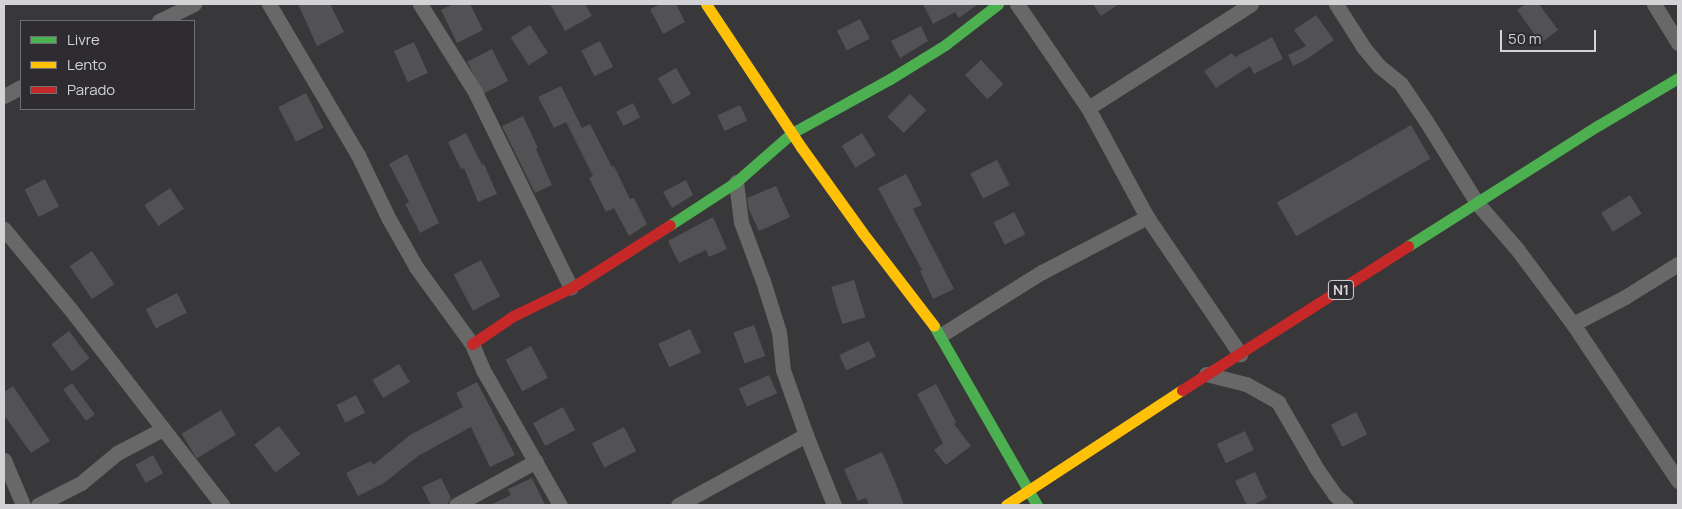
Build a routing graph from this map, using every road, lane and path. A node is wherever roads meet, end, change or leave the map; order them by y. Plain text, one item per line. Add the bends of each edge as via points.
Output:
1 (194, 4) edge
2 (269, 4) edge
3 (420, 4) edge
4 (706, 4) edge
5 (998, 4) edge
6 (1017, 4) edge
7 (1251, 4) edge
8 (1336, 4) edge
9 (1654, 4) edge
10 (162, 20) edge
11 (1678, 43) edge
12 (1678, 78) edge
13 (20, 88) edge
14 (4, 96) edge
15 (1088, 108) junction
16 (792, 133) junction
17 (736, 182) junction
18 (1477, 203) junction
19 (1147, 217) junction
20 (4, 229) edge
21 (1678, 264) edge
22 (571, 288) junction
23 (1573, 324) junction
24 (941, 335) junction
25 (472, 344) junction
26 (1240, 354) junction
27 (1206, 374) junction
28 (162, 429) junction
29 (806, 435) junction
30 (4, 460) edge
31 (536, 461) junction
32 (1678, 481) edge
33 (1028, 492) junction
34 (23, 505) edge
35 (38, 505) edge
36 (222, 505) edge
37 (456, 505) edge
38 (560, 505) edge
39 (678, 505) edge
40 (834, 505) edge
41 (1006, 505) edge
42 (1038, 505) edge
43 (1346, 505) edge

1 - 10 street
2 - 25 street via 358,155 416,267
3 - 22 street via 474,90
4 - 16 street
5 - 16 street via 945,45
6 - 15 street
7 - 15 street
8 - 18 street via 1364,48 1401,84
9 - 11 street
12 - 18 street, N1
13 - 14 street
15 - 19 street
16 - 17 street
16 - 24 street
17 - 22 street
17 - 29 street via 742,222 776,324 783,370
18 - 23 street via 1517,249
18 - 26 street, N1
19 - 24 street via 1042,272
19 - 26 street
20 - 28 street
21 - 23 street
22 - 25 street via 513,316
23 - 32 street
24 - 33 street
25 - 31 street via 483,370
26 - 27 street, N1
27 - 33 street, N1
27 - 43 street via 1246,384 1278,402 1317,470
28 - 35 street via 117,453 81,483
28 - 36 street
29 - 39 street
29 - 40 street
30 - 34 street
31 - 37 street
31 - 38 street
33 - 41 street, N1
33 - 42 street

